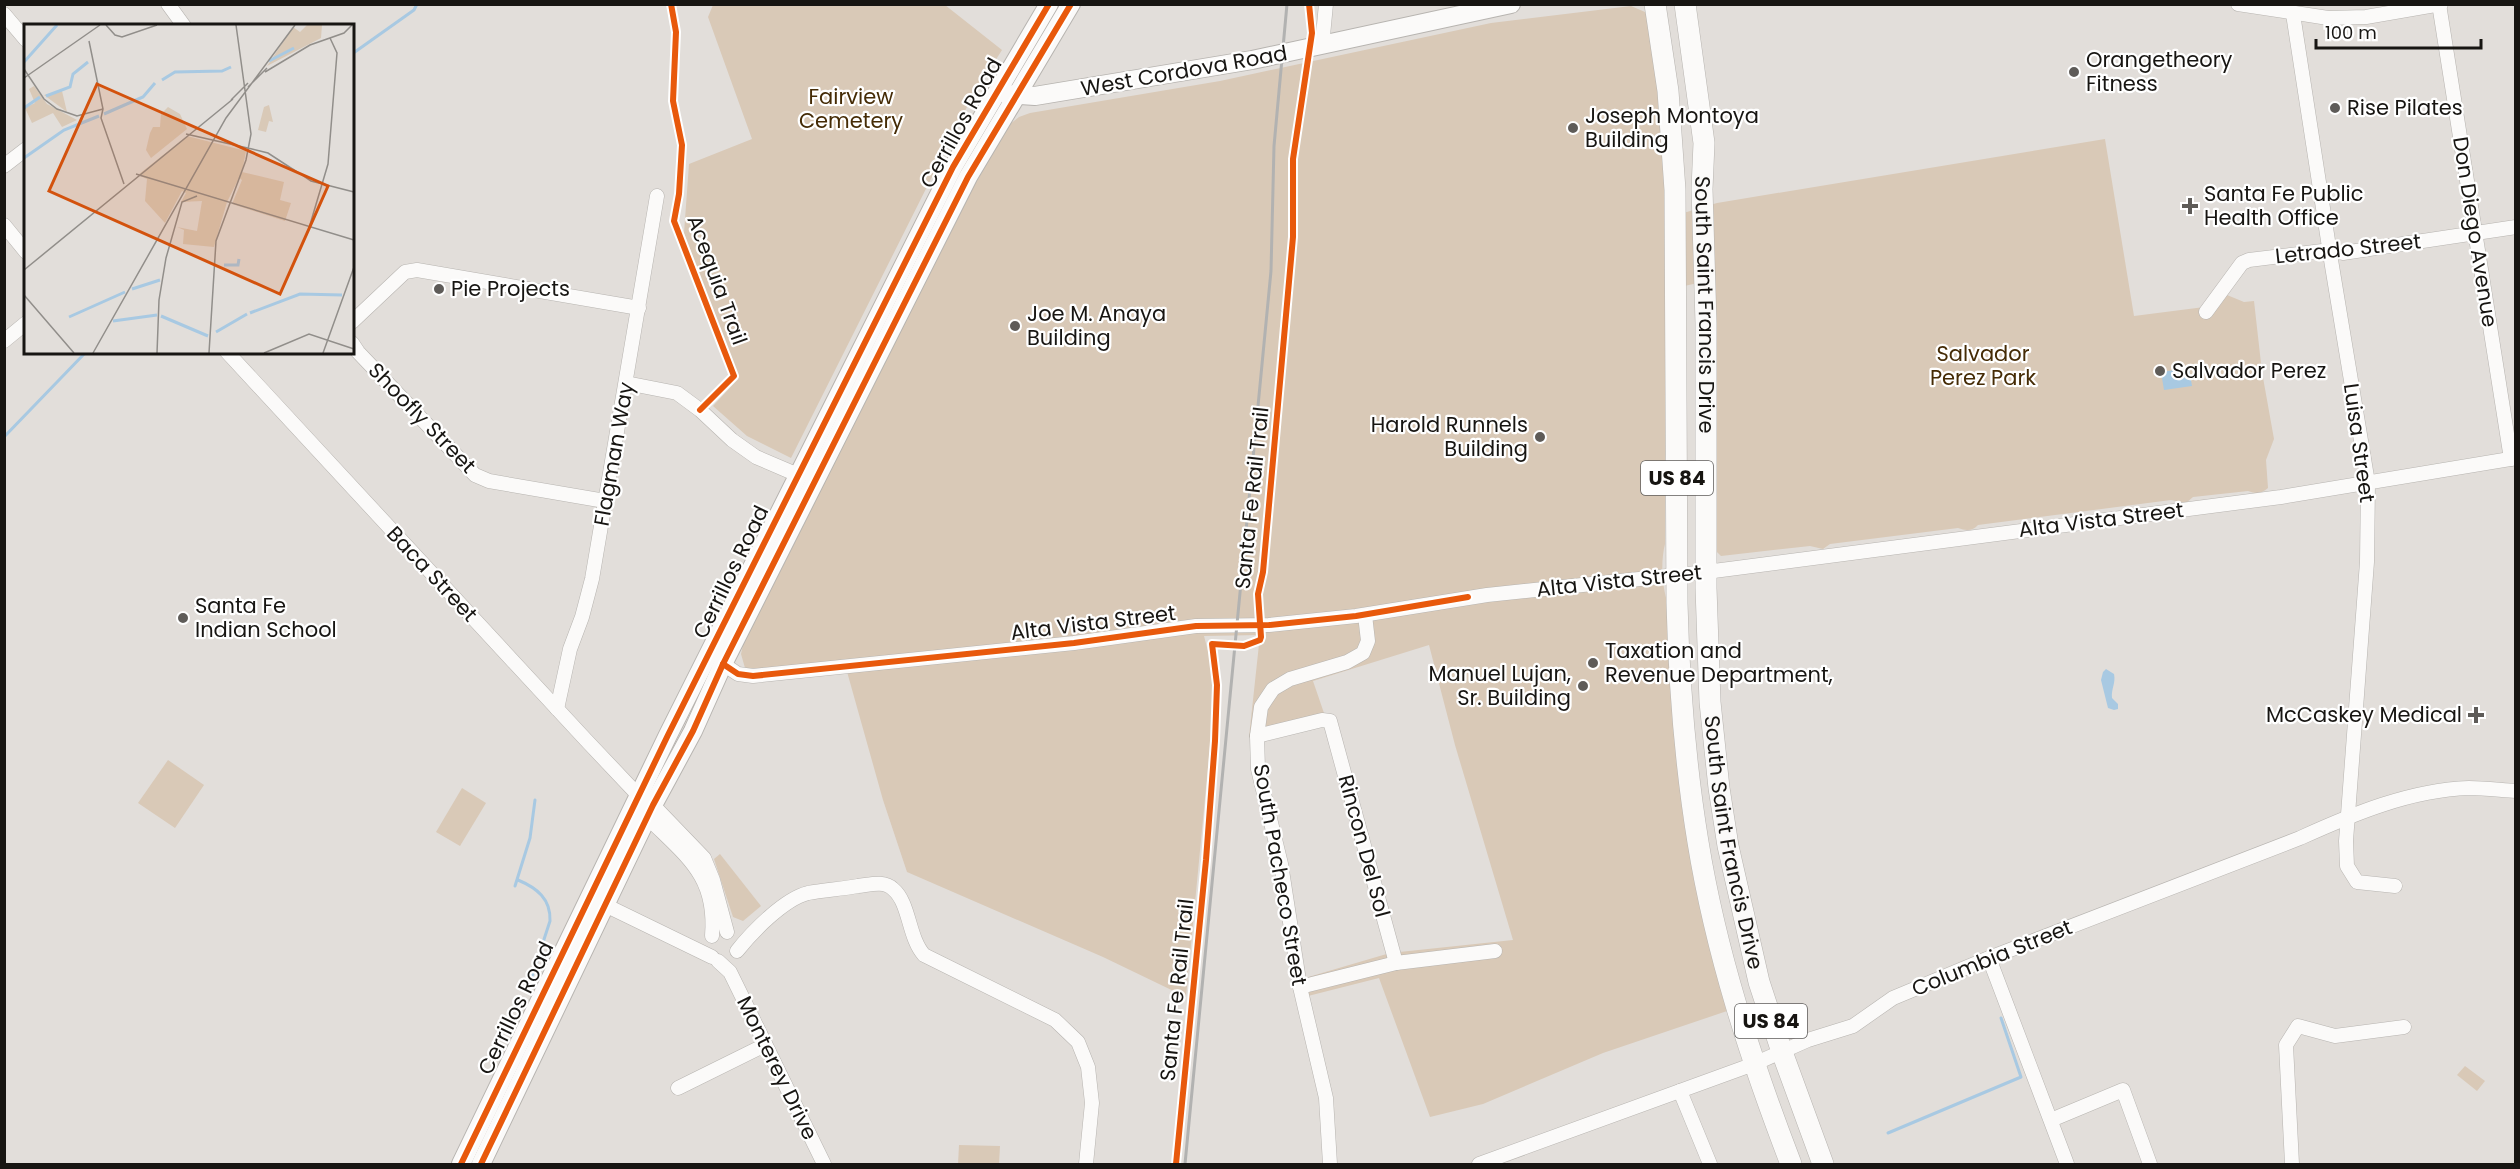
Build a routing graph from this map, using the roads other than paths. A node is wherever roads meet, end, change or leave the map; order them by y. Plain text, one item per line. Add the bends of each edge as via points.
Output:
1 (168, 4) edge
2 (1049, 4) edge
3 (1071, 4) edge
4 (1326, 4) edge
5 (1511, 4) edge
6 (1655, 4) edge
7 (1685, 4) edge
8 (2238, 4) edge
9 (2440, 5) edge
10 (4, 14) edge
11 (2294, 14) junction
12 (183, 24) edge
13 (24, 38) edge
14 (1322, 46) junction
15 (996, 92) junction
16 (1016, 96) junction
17 (24, 151) edge
18 (4, 166) edge
19 (657, 196) dead end
20 (4, 225) edge
21 (2516, 227) edge
22 (2475, 233) junction
23 (24, 250) edge
24 (2330, 250) junction
25 (639, 308) junction
26 (2206, 312) dead end
27 (354, 320) edge
28 (24, 325) edge
29 (4, 341) edge
30 (354, 346) edge
31 (229, 354) edge
32 (626, 383) junction
33 (2513, 458) edge
34 (822, 469) junction
35 (798, 475) junction
36 (2368, 483) junction
37 (606, 501) junction
38 (1706, 572) junction
39 (1677, 575) junction
40 (1365, 615) junction
41 (723, 664) junction
42 (557, 709) junction
43 (1257, 736) junction
44 (2516, 791) edge
45 (646, 806) junction
46 (2350, 816) junction
47 (2396, 886) dead end
48 (605, 905) junction
49 (752, 932) junction
50 (730, 934) junction
51 (710, 938) junction
52 (693, 949) junction
53 (1495, 951) dead end
54 (725, 957) junction
55 (1989, 958) junction
56 (1396, 963) junction
57 (1300, 987) junction
58 (2404, 1027) dead end
59 (765, 1045) junction
60 (1782, 1052) junction
61 (1754, 1064) junction
62 (678, 1089) dead end
63 (1680, 1090) junction
64 (2050, 1120) junction
65 (461, 1164) edge
66 (481, 1164) edge
67 (824, 1164) edge
68 (1086, 1164) edge
69 (1330, 1164) edge
70 (1479, 1164) edge
71 (1710, 1164) edge
72 (1791, 1164) edge
73 (1823, 1164) edge
74 (2067, 1164) edge
75 (2150, 1164) edge
76 (2292, 1164) edge

1 - 12 street
2 - 15 main road, Cerrillos Road
3 - 16 main road, Cerrillos Road
4 - 14 street
5 - 14 main road, West Cordova Road
6 - 39 highway, South Saint Francis Drive / US 84 via 1668,91 1676,190
7 - 38 highway, South Saint Francis Drive / US 84 via 1704,143
8 - 11 street
9 - 11 street via 2355,17
9 - 22 street, Don Diego Avenue
10 - 13 street
11 - 24 street, Luisa Street
14 - 16 main road, West Cordova Road via 1143,79
15 - 16 main road, West Cordova Road
15 - 35 main road, Cerrillos Road via 953,167
16 - 34 main road, Cerrillos Road via 968,177
17 - 18 street
19 - 25 street, Flagman Way
20 - 23 street
21 - 22 street, Letrado Street
22 - 24 street, Letrado Street via 2343,253
22 - 33 street, Don Diego Avenue
24 - 26 street, Letrado Street via 2242,263
24 - 36 street, Luisa Street
25 - 27 street via 417,270 405,273
25 - 32 street, Flagman Way
28 - 29 street
30 - 37 street, Shoofly Street via 475,475 489,481
31 - 42 street, Baca Street
32 - 35 street via 677,393 756,457
32 - 37 street, Flagman Way
33 - 36 street, Alta Vista Street
34 - 35 street
34 - 41 main road, Cerrillos Road
35 - 45 main road, Cerrillos Road
36 - 38 street, Alta Vista Street
36 - 46 street, Luisa Street via 2367,562
37 - 42 street, Flagman Way via 593,573
38 - 39 street, Alta Vista Street
38 - 60 highway, South Saint Francis Drive / US 84 via 1710,702 1728,846 1759,982
39 - 40 street, Alta Vista Street via 1487,595
39 - 61 highway, South Saint Francis Drive / US 84 via 1681,705 1698,843 1721,950
40 - 41 street, Alta Vista Street via 1269,625 1196,626 1074,643 753,676 738,674
40 - 43 street, South Pacheco Street via 1368,640 1363,653 1347,662 1290,678 1273,689 1261,707
41 - 45 main road, Cerrillos Road via 693,730
42 - 45 street, Baca Street
43 - 56 street, Rincon Del Sol via 1330,721
43 - 57 street, South Pacheco Street via 1258,769 1281,864
44 - 46 street, Columbia Street via 2468,788 2427,793
45 - 48 main road, Cerrillos Road
45 - 50 street via 704,858
45 - 51 street via 704,881 712,906
45 - 65 main road, Cerrillos Road
46 - 47 street, Luisa Street via 2346,858 2351,875 2357,882
46 - 55 street, Columbia Street
48 - 52 street, Monterey Drive
48 - 66 main road, Cerrillos Road
49 - 50 street
49 - 54 street
49 - 68 street via 806,894 880,883 892,888 924,955 1055,1020 1078,1042 1088,1067 1092,1103
50 - 51 street via 719,932
50 - 54 street via 738,943
51 - 52 street
51 - 54 street via 708,949
52 - 54 street, Monterey Drive
53 - 56 street
54 - 59 street, Monterey Drive
55 - 60 street, Columbia Street via 1893,998 1853,1026
55 - 64 street
56 - 57 street
57 - 69 street, South Pacheco Street via 1326,1098
58 - 76 street via 2335,1036 2298,1026 2286,1046
59 - 62 street
59 - 67 street, Monterey Drive
60 - 61 street, Columbia Street
60 - 73 highway, South Saint Francis Drive / US 84
61 - 63 street, Columbia Street
61 - 72 highway, South Saint Francis Drive / US 84
63 - 70 street, Columbia Street
63 - 71 street
64 - 74 street
64 - 75 street via 2123,1090

